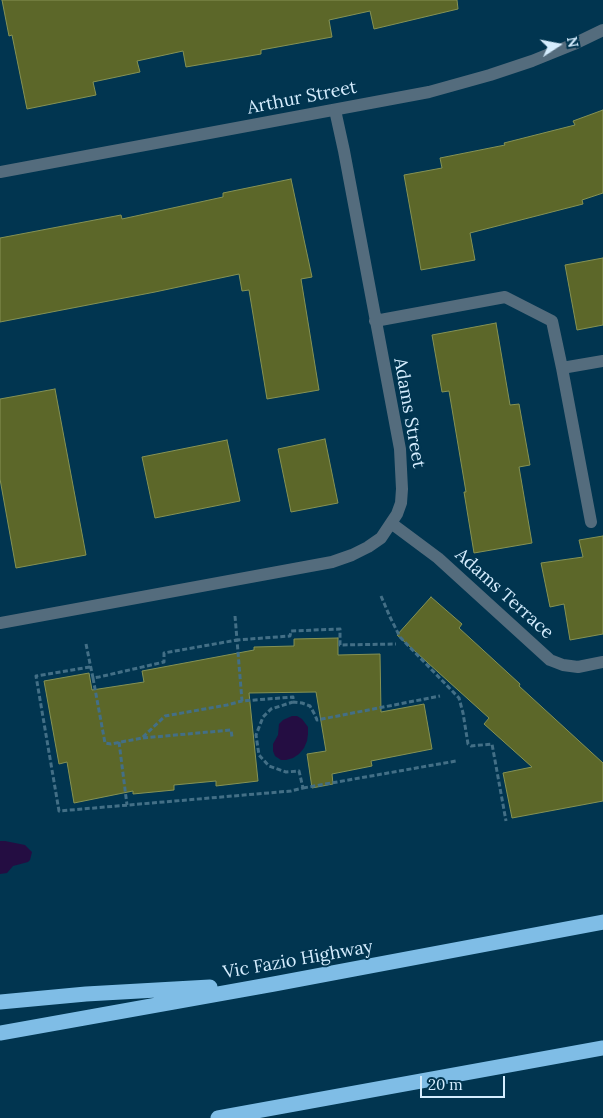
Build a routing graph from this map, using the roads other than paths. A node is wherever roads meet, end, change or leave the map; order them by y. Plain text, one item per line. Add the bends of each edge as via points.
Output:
1 (603, 30) edge
2 (335, 110) junction
3 (0, 172) edge
4 (375, 321) junction
5 (603, 361) edge
6 (562, 368) junction
7 (591, 522) dead end
8 (391, 523) junction
9 (0, 623) edge
10 (603, 662) edge
11 (603, 922) edge
12 (274, 984) junction
13 (0, 1002) edge
14 (0, 1033) edge
15 (603, 1048) edge
16 (222, 1117) edge

1 - 2 street, Arthur Street via 566,48 490,76 429,92
2 - 3 street, Arthur Street
2 - 4 street, Adams Street
4 - 6 street via 505,297 552,321
4 - 8 street, Adams Street via 402,472 400,504
5 - 6 street
6 - 7 street
8 - 9 street, Adams Street via 381,538 368,547 332,562
8 - 10 street, Adams Terrace via 438,558 550,660 578,667
11 - 12 highway, Vic Fazio Highway
12 - 13 highway
12 - 14 highway, Vic Fazio Highway
15 - 16 highway

